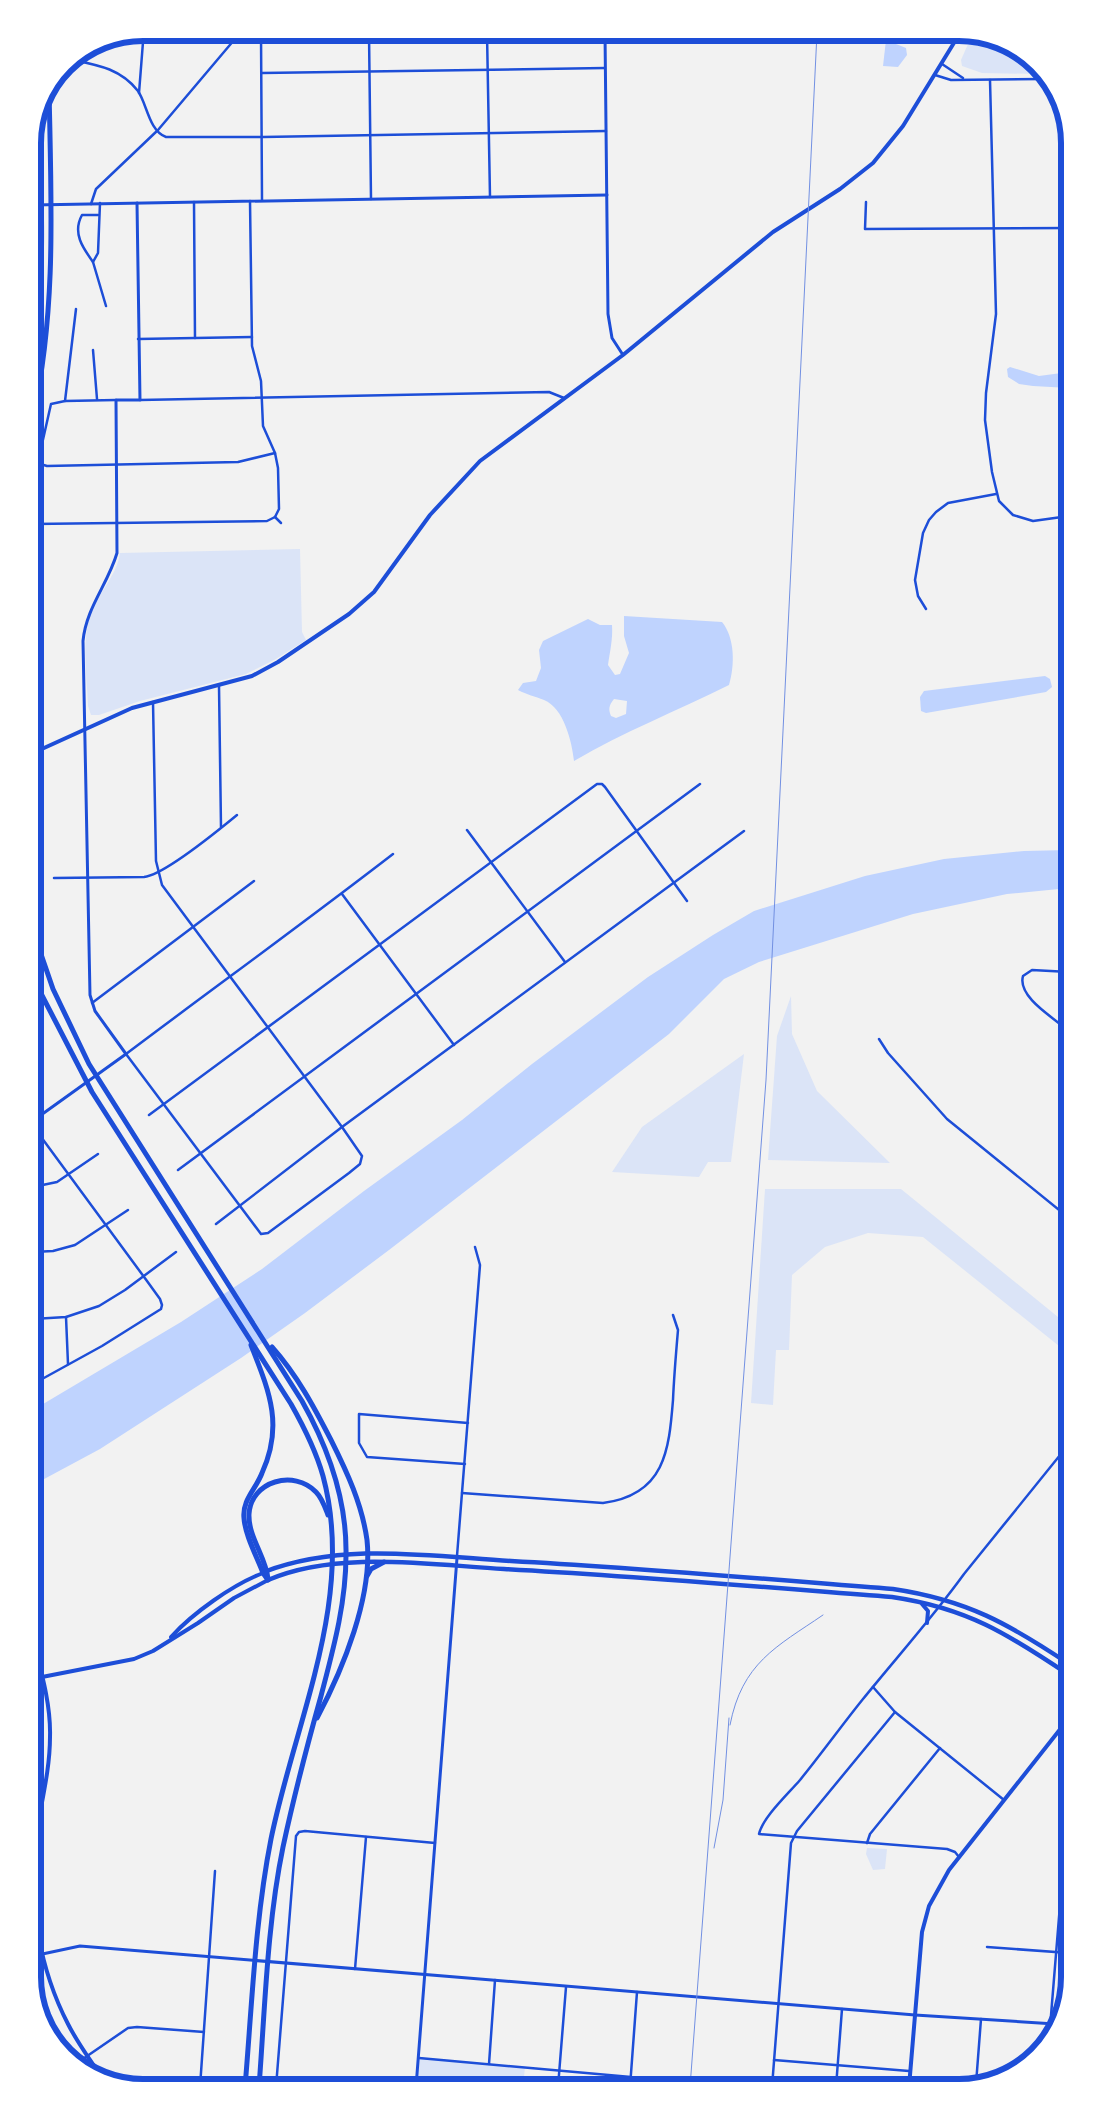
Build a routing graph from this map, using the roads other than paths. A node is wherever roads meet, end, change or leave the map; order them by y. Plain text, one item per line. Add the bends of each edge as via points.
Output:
1 (142, 41) edge
2 (232, 41) edge
3 (261, 41) edge
4 (369, 41) edge
5 (487, 41) edge
6 (605, 41) edge
7 (955, 41) edge
8 (81, 62) edge
9 (942, 64) junction
10 (605, 68) junction
11 (488, 69) junction
12 (369, 71) junction
13 (262, 73) junction
14 (935, 75) junction
15 (964, 79) junction
16 (1038, 79) edge
17 (990, 80) junction
18 (139, 93) junction
19 (49, 103) edge
20 (158, 130) junction
21 (606, 131) junction
22 (488, 133) junction
23 (370, 135) junction
24 (262, 137) junction
25 (41, 193) edge
26 (607, 195) junction
27 (490, 197) junction
28 (371, 199) junction
29 (250, 200) junction
30 (262, 200) junction
31 (194, 202) junction
32 (866, 202) dead end
33 (100, 203) junction
34 (137, 203) junction
35 (91, 204) junction
36 (41, 205) edge
37 (99, 215) junction
38 (41, 216) edge
39 (995, 228) junction
40 (1061, 228) edge
41 (93, 262) junction
42 (106, 306) dead end
43 (76, 309) dead end
44 (252, 337) junction
45 (138, 338) junction
46 (195, 338) junction
47 (93, 350) dead end
48 (623, 355) junction
49 (41, 379) edge
50 (262, 398) junction
51 (565, 398) junction
52 (96, 399) junction
53 (116, 400) junction
54 (140, 400) junction
55 (65, 401) junction
56 (41, 444) edge
57 (275, 453) junction
58 (41, 464) edge
59 (117, 464) junction
60 (996, 494) junction
61 (275, 517) junction
62 (1061, 517) edge
63 (281, 522) dead end
64 (41, 524) edge
65 (118, 524) junction
66 (926, 609) dead end
67 (219, 686) junction
68 (154, 702) junction
69 (85, 728) junction
70 (41, 748) edge
71 (700, 784) dead end
72 (237, 815) dead end
73 (221, 828) junction
74 (467, 830) dead end
75 (744, 831) dead end
76 (637, 832) junction
77 (393, 854) dead end
78 (492, 862) junction
79 (158, 874) junction
80 (54, 878) dead end
81 (89, 878) junction
82 (254, 881) dead end
83 (674, 882) junction
84 (342, 894) junction
85 (687, 901) dead end
86 (528, 912) junction
87 (194, 927) junction
88 (380, 944) junction
89 (41, 954) edge
90 (565, 962) junction
91 (1061, 972) edge
92 (230, 976) junction
93 (41, 989) edge
94 (41, 993) edge
95 (415, 995) junction
96 (46, 1002) junction
97 (92, 1003) junction
98 (1061, 1024) edge
99 (268, 1027) junction
100 (879, 1039) dead end
101 (454, 1044) junction
102 (126, 1054) junction
103 (306, 1077) junction
104 (163, 1104) junction
105 (149, 1114) dead end
106 (41, 1116) edge
107 (342, 1127) junction
108 (41, 1137) edge
109 (98, 1154) dead end
110 (200, 1154) junction
111 (178, 1170) dead end
112 (68, 1176) junction
113 (41, 1186) edge
114 (239, 1206) junction
115 (128, 1210) dead end
116 (1061, 1211) edge
117 (216, 1224) dead end
118 (105, 1225) junction
119 (475, 1248) dead end
120 (41, 1252) edge
121 (176, 1252) dead end
122 (143, 1275) junction
123 (673, 1316) dead end
124 (66, 1317) junction
125 (41, 1319) edge
126 (246, 1333) junction
127 (282, 1363) junction
128 (68, 1364) junction
129 (41, 1379) edge
130 (468, 1423) junction
131 (1061, 1453) edge
132 (465, 1464) junction
133 (462, 1493) junction
134 (331, 1525) junction
135 (367, 1553) junction
136 (457, 1558) junction
137 (367, 1562) junction
138 (384, 1562) junction
139 (457, 1566) junction
140 (265, 1572) junction
141 (365, 1579) junction
142 (268, 1580) junction
143 (915, 1600) junction
144 (942, 1603) junction
145 (927, 1624) junction
146 (169, 1639) junction
147 (1061, 1658) edge
148 (1061, 1668) edge
149 (41, 1673) edge
150 (42, 1677) junction
151 (873, 1688) junction
152 (895, 1712) junction
153 (312, 1728) junction
154 (1061, 1729) edge
155 (940, 1748) junction
156 (1005, 1800) junction
157 (41, 1802) edge
158 (366, 1837) junction
159 (793, 1837) junction
160 (435, 1842) junction
161 (867, 1842) junction
162 (959, 1857) junction
163 (216, 1871) dead end
164 (1061, 1892) edge
165 (41, 1942) edge
166 (987, 1947) dead end
167 (1056, 1952) junction
168 (1061, 1952) edge
169 (43, 1953) junction
170 (209, 1956) junction
171 (287, 1962) junction
172 (355, 1968) junction
173 (425, 1974) junction
174 (495, 1980) junction
175 (566, 1986) junction
176 (637, 1992) junction
177 (778, 2003) junction
178 (842, 2009) junction
179 (915, 2015) junction
180 (1053, 2015) edge
181 (981, 2019) junction
182 (1049, 2024) edge
183 (204, 2032) junction
184 (87, 2056) junction
185 (419, 2058) junction
186 (83, 2059) edge
187 (774, 2060) junction
188 (489, 2064) junction
189 (837, 2065) junction
190 (94, 2066) edge
191 (560, 2070) junction
192 (910, 2071) junction
193 (631, 2076) junction
194 (977, 2077) edge
195 (201, 2079) edge
196 (246, 2079) edge
197 (260, 2079) edge
198 (277, 2079) edge
199 (417, 2079) edge
200 (559, 2079) edge
201 (631, 2079) edge
202 (773, 2079) edge
203 (836, 2079) edge
204 (910, 2079) edge

1 - 18 street
2 - 20 street
3 - 13 street
4 - 12 street
5 - 11 street
6 - 10 street
7 - 9 main road
8 - 18 street via 115,71
9 - 14 main road
9 - 15 street
10 - 11 street
10 - 21 street
11 - 12 street
11 - 22 street
12 - 13 street
12 - 23 street
13 - 24 street
14 - 15 street via 951,80
14 - 48 main road via 883,153 856,178 756,246
15 - 17 street
16 - 17 street
17 - 39 street
18 - 20 street
19 - 49 highway via 52,264
20 - 24 street via 166,137
20 - 35 street via 96,189
21 - 22 street
21 - 26 street
22 - 23 street
22 - 27 street
23 - 24 street
23 - 28 street
24 - 30 street
25 - 38 highway
26 - 27 street
26 - 48 street via 609,320 612,338
27 - 28 street
28 - 30 street
29 - 30 street
29 - 31 street
29 - 44 street
31 - 34 street
31 - 46 street
32 - 39 street via 865,229
33 - 34 street
33 - 35 street
33 - 37 street
34 - 45 street
35 - 36 street
37 - 41 street via 98,254
37 - 41 street via 82,215 78,221 81,246
39 - 40 street
39 - 60 street via 996,314 985,420
41 - 42 street
43 - 55 street
44 - 46 street
44 - 50 street
45 - 46 street
45 - 54 street
47 - 52 street
48 - 51 main road
50 - 51 street via 549,392
50 - 54 street
50 - 57 street via 263,426
51 - 67 main road via 466,474 364,601 278,662 252,676
52 - 53 street
52 - 55 street
53 - 54 street
53 - 59 street
55 - 56 street via 52,403 49,407
57 - 59 street via 238,462
57 - 61 street via 279,509
58 - 59 street
59 - 65 street
60 - 62 street via 1008,511 1020,518 1038,521
60 - 66 street via 948,504 928,520 914,580
61 - 63 street
61 - 65 street via 268,521
64 - 65 street
65 - 69 street via 118,554 88,613 84,632
67 - 68 main road
67 - 73 street
68 - 69 main road
68 - 79 street
69 - 70 main road
69 - 81 street
71 - 76 street
72 - 73 street
73 - 79 street
74 - 78 street
75 - 83 street
76 - 78 street via 602,784 594,785
76 - 83 street
76 - 86 street
77 - 84 street
78 - 86 street
78 - 88 street
79 - 81 street
79 - 87 street via 162,885
80 - 81 street
81 - 97 street
82 - 87 street
83 - 85 street
83 - 90 street
84 - 88 street
84 - 92 street
86 - 90 street
86 - 95 street
87 - 92 street
87 - 97 street
88 - 95 street
88 - 99 street
89 - 127 highway via 53,989 89,1064 215,1264
90 - 101 street
91 - 98 street via 1032,970 1023,976 1022,984 1028,997
92 - 99 street
92 - 102 street
93 - 96 highway
94 - 96 highway
95 - 101 street
95 - 103 street
96 - 126 highway via 92,1092
97 - 102 street
99 - 103 street
99 - 104 street
100 - 116 street via 947,1119
101 - 107 street
102 - 104 street
102 - 106 street
103 - 107 street
103 - 110 street
104 - 105 street
104 - 110 street
107 - 114 street
107 - 114 street via 361,1155 361,1162 349,1173 268,1233 258,1232
108 - 112 street
109 - 112 street
110 - 111 street
110 - 114 street
112 - 113 street
112 - 118 street
114 - 117 street
115 - 118 street
118 - 120 street via 69,1248
118 - 122 street
119 - 130 street via 480,1265
121 - 122 street
122 - 124 street via 99,1306
122 - 128 street via 162,1306 124,1333
123 - 133 street via 678,1330 670,1440 659,1468 643,1487 624,1498 603,1503
124 - 125 street
124 - 128 street
126 - 134 highway via 291,1404 316,1453
126 - 140 highway via 273,1411 272,1442 261,1476 244,1508 244,1520
127 - 135 highway via 320,1419 352,1485 363,1523
127 - 153 highway via 327,1453 338,1488 346,1536 346,1578 337,1631
128 - 129 street
130 - 132 street
130 - 132 street via 360,1414 359,1443 367,1457
131 - 144 street
132 - 133 street
133 - 136 street
134 - 140 highway via 317,1492 308,1485 289,1479 269,1484 258,1492 249,1514 250,1528
134 - 196 highway via 332,1579 326,1622 272,1839 263,1893
135 - 136 main road
135 - 137 highway
135 - 140 main road via 318,1556
136 - 139 street
136 - 144 main road via 893,1589
137 - 138 main road
137 - 141 highway
137 - 142 main road via 320,1565
138 - 139 main road
138 - 141 highway via 371,1569
139 - 143 main road
139 - 160 street
140 - 142 highway
140 - 146 main road via 219,1598
141 - 153 highway via 358,1619
142 - 146 main road
143 - 144 main road
143 - 145 main road via 926,1606
144 - 145 street
144 - 147 main road via 986,1614
144 - 148 main road via 1025,1645
145 - 151 street
146 - 150 main road via 145,1655 127,1662
149 - 150 main road
150 - 157 main road via 49,1711 50,1740
151 - 152 street
151 - 159 street via 762,1824 759,1834
152 - 155 street
152 - 159 street
153 - 197 highway via 277,1879
154 - 156 main road
155 - 156 street
155 - 161 street via 870,1834
156 - 162 main road
158 - 160 street
158 - 171 street via 312,1831 299,1832 296,1836
158 - 172 street
159 - 161 street
159 - 177 street
160 - 173 street
161 - 162 street via 946,1849
162 - 179 main road via 938,1888 925,1919
163 - 170 street
164 - 167 street
165 - 169 main road
166 - 167 street
167 - 168 street
167 - 180 street
169 - 170 street via 80,1946
169 - 184 main road via 62,2013
170 - 171 street
170 - 183 street
171 - 172 street
171 - 198 street
172 - 173 street
173 - 174 street
173 - 185 street
174 - 175 street
174 - 188 street
175 - 176 street
175 - 191 street
176 - 177 street
176 - 193 street
177 - 178 street
177 - 187 street
178 - 179 street
178 - 189 street
179 - 181 street
179 - 192 main road
181 - 182 street
181 - 194 street
183 - 184 street via 132,2028
183 - 195 street
184 - 186 street
184 - 190 main road
185 - 188 street
185 - 199 street
187 - 189 street
187 - 202 street
188 - 191 street
189 - 192 street
189 - 203 street
191 - 193 street
191 - 200 street
192 - 204 main road
193 - 201 street

